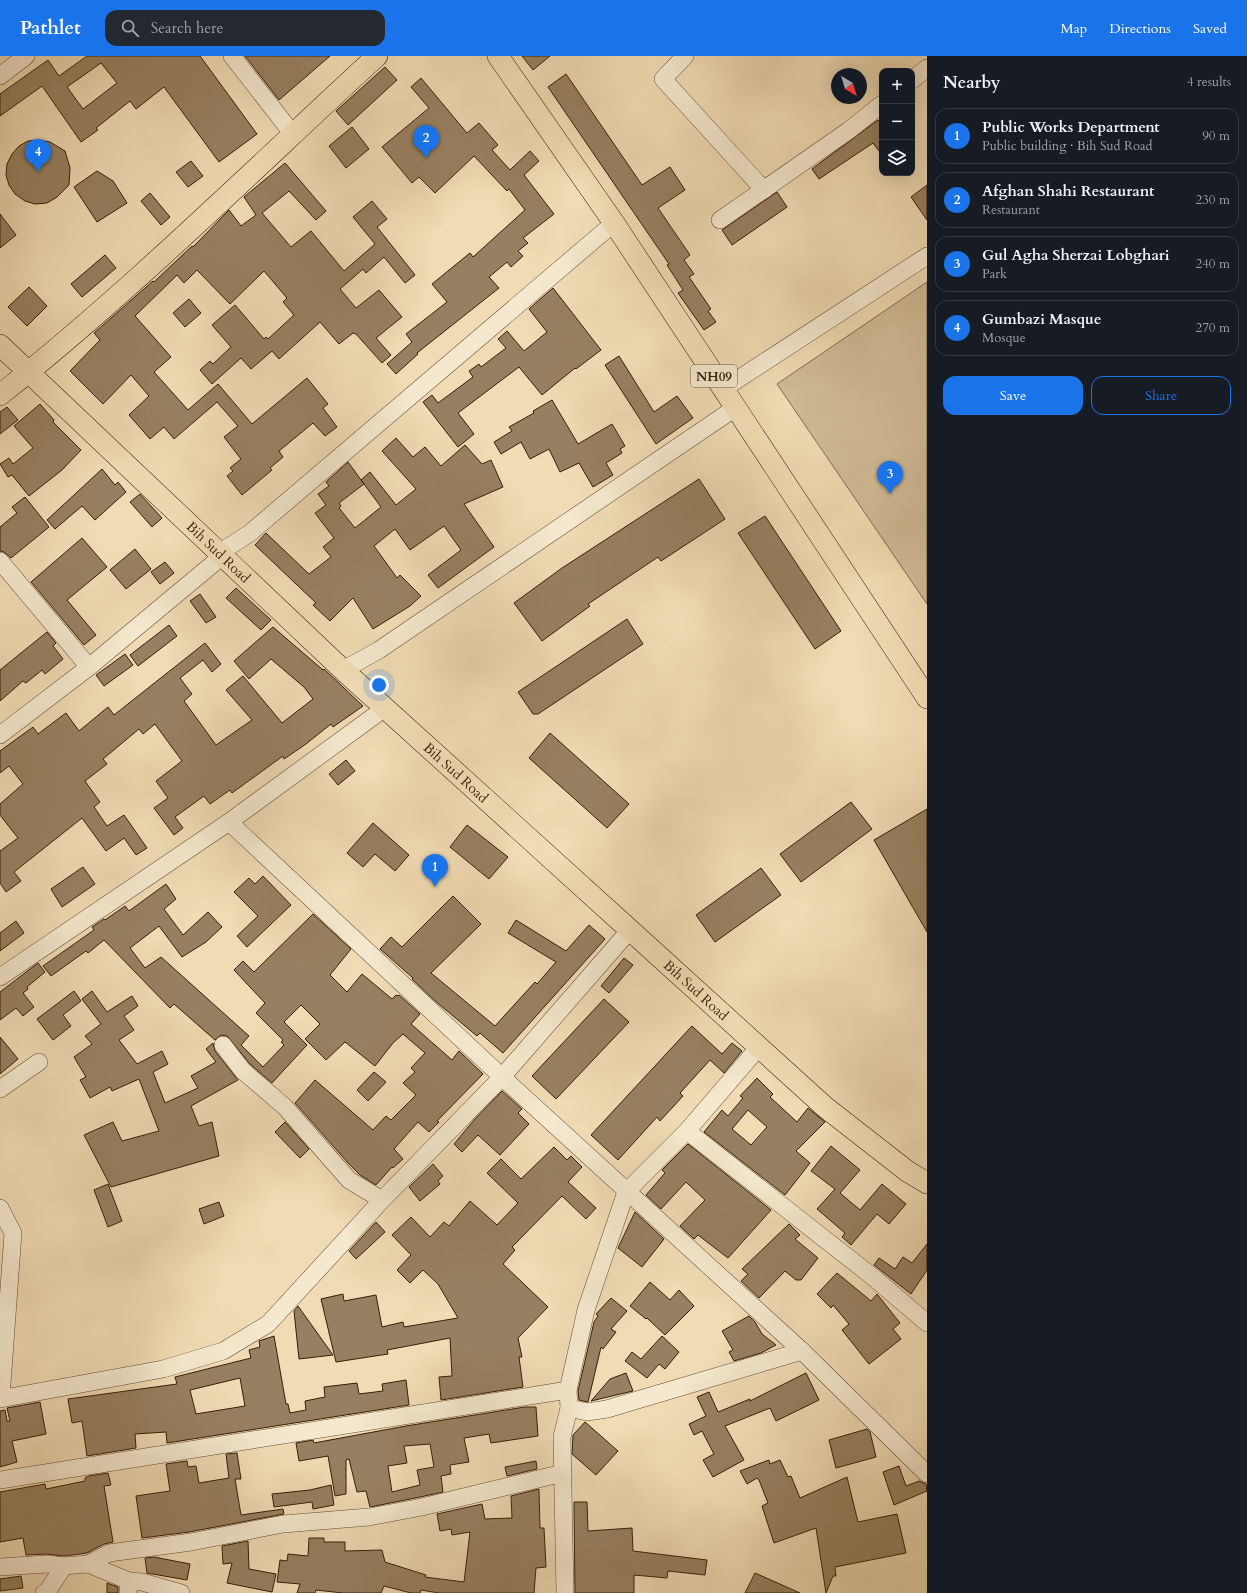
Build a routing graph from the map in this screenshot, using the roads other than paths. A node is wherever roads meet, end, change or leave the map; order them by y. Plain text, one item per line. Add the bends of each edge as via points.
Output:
1 (26, 56) edge
2 (232, 56) edge
3 (377, 56) edge
4 (498, 56) edge
5 (685, 56) edge
6 (927, 68) edge
7 (0, 76) edge
8 (915, 78) edge
9 (879, 106) edge
10 (292, 134) junction
11 (764, 190) junction
12 (720, 220) dead end
13 (614, 223) junction
14 (927, 256) edge
15 (0, 345) edge
16 (29, 372) junction
17 (723, 389) junction
18 (0, 395) edge
19 (735, 408) junction
20 (219, 553) junction
21 (0, 561) edge
22 (89, 667) junction
23 (343, 670) junction
24 (927, 698) edge
25 (385, 708) junction
26 (0, 735) edge
27 (229, 822) junction
28 (630, 930) junction
29 (0, 977) edge
30 (223, 1045) dead end
31 (760, 1047) junction
32 (39, 1062) dead end
33 (502, 1077) junction
34 (0, 1089) edge
35 (687, 1131) junction
36 (927, 1183) edge
37 (626, 1192) junction
38 (382, 1200) junction
39 (0, 1208) edge
40 (927, 1322) edge
41 (802, 1352) junction
42 (568, 1390) junction
43 (0, 1398) edge
44 (569, 1408) junction
45 (563, 1473) junction
46 (927, 1474) edge
47 (0, 1480) edge
48 (88, 1564) junction
49 (64, 1566) junction
50 (0, 1567) edge
51 (128, 1587) edge
52 (44, 1593) edge
53 (181, 1593) edge
54 (565, 1593) edge

1 - 7 street
2 - 10 street
3 - 10 main road
4 - 13 main road, NH09
5 - 11 street via 663,79
6 - 8 street
9 - 11 street
10 - 16 main road via 173,245
11 - 12 street
13 - 17 main road, NH09
13 - 20 street via 250,533
14 - 17 street
15 - 16 main road, Bih Sud Road
16 - 18 main road
16 - 20 main road, Bih Sud Road
17 - 19 main road, NH09
19 - 23 street via 379,650
19 - 24 main road, NH09
20 - 22 street via 214,563
20 - 23 main road, Bih Sud Road
21 - 22 street
22 - 26 street
23 - 25 main road, Bih Sud Road
25 - 27 street
25 - 28 main road, Bih Sud Road
27 - 29 street
27 - 33 street
28 - 31 main road, Bih Sud Road
28 - 33 street
30 - 38 street via 243,1071 285,1107 349,1180
31 - 35 street
31 - 36 main road, Bih Sud Road via 825,1107 907,1171
32 - 34 street
33 - 37 street
33 - 38 street
35 - 37 street
35 - 40 street
37 - 41 street
37 - 42 street via 586,1310
38 - 43 street via 268,1324 223,1351 162,1369
39 - 43 street via 13,1233
41 - 44 street via 607,1409 587,1412
41 - 46 street
42 - 44 street
42 - 47 street
44 - 45 street via 562,1437
45 - 48 street via 369,1517 283,1524 191,1542 108,1553
45 - 54 street
48 - 49 street
48 - 51 street
49 - 50 street via 48,1564
49 - 52 street
51 - 53 street via 142,1582

